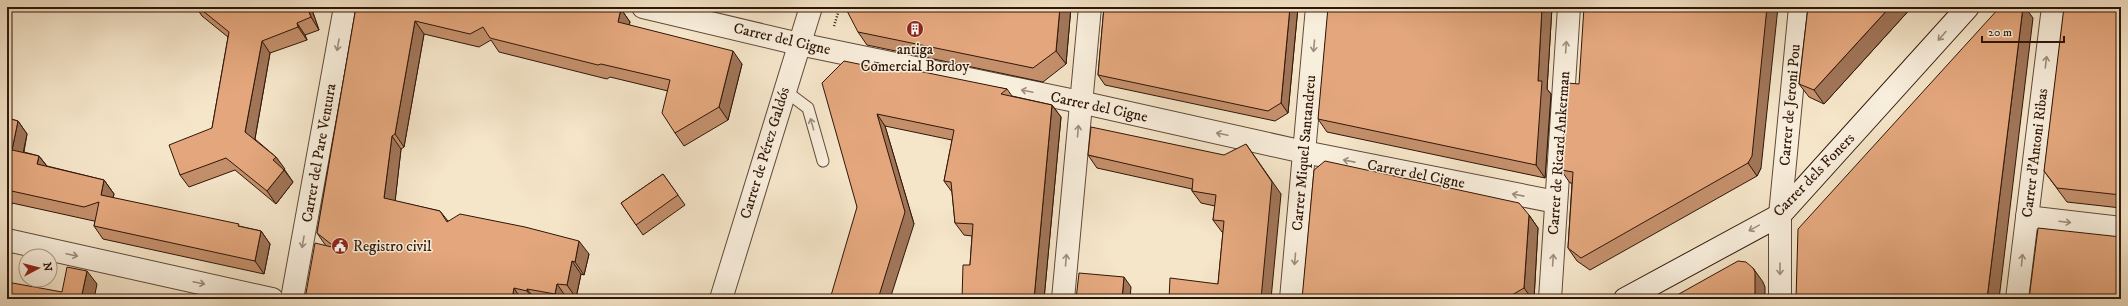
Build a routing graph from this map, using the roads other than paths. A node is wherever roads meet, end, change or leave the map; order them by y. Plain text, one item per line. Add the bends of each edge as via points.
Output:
1 (346, 7) edge
2 (643, 7) edge
3 (811, 7) edge
4 (1090, 7) edge
5 (1317, 7) edge
6 (1569, 7) edge
7 (1800, 7) edge
8 (1968, 7) edge
9 (2053, 7) edge
10 (799, 44) junction
11 (784, 90) junction
12 (1080, 102) junction
13 (1304, 152) junction
14 (823, 161) dead end
15 (1556, 202) junction
16 (1780, 215) junction
17 (2027, 217) junction
18 (2121, 228) edge
19 (7, 240) edge
20 (272, 299) edge
21 (292, 299) edge
22 (720, 299) edge
23 (1063, 299) edge
24 (1291, 299) edge
25 (1550, 299) edge
26 (1625, 299) edge
27 (1780, 299) edge
28 (2017, 299) edge

1 -> 21 street, Carrer del Pare Ventura
2 - 10 street, Carrer del Cigne
3 - 10 street, Carrer de Pérez Galdós
4 - 12 street
5 -> 13 street, Carrer Miquel Santandreu
15 -> 6 street, Carrer de Ricard Ankerman
7 - 16 street, Carrer de Jeroni Pou
8 -> 16 street, Carrer dels Foners
17 -> 9 street, Carrer d'Antoni Ribas
10 - 11 street, Carrer de Pérez Galdós
12 -> 10 street, Carrer del Cigne
14 -> 11 lane via 808,108
11 - 22 street, Carrer de Pérez Galdós
13 -> 12 street, Carrer del Cigne
23 -> 12 street
15 -> 13 street, Carrer del Cigne
13 -> 24 street, Carrer Miquel Santandreu
25 -> 15 street, Carrer de Ricard Ankerman
16 -> 26 street, Carrer dels Foners
16 -> 27 street, Carrer de Jeroni Pou
17 -> 18 street
28 -> 17 street, Carrer d'Antoni Ribas
19 -> 20 street

